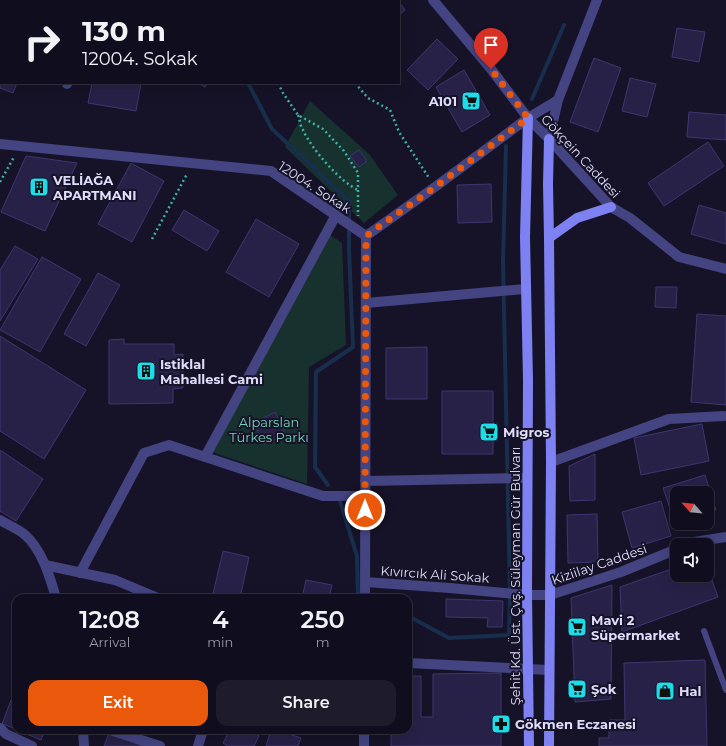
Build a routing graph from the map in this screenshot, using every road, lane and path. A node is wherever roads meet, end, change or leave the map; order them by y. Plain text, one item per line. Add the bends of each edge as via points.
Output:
1 (433, 0) edge
2 (597, 0) edge
3 (278, 84) edge
4 (356, 84) edge
5 (558, 100) junction
6 (298, 115) junction
7 (528, 118) junction
8 (549, 139) junction
9 (0, 144) edge
10 (20, 146) junction
11 (193, 163) junction
12 (0, 182) edge
13 (435, 187) junction
14 (358, 190) junction
15 (611, 207) junction
16 (338, 217) junction
17 (358, 230) junction
18 (549, 238) junction
19 (152, 239) dead end
20 (726, 269) edge
21 (525, 288) junction
22 (366, 302) junction
23 (724, 416) dead end
24 (205, 456) junction
25 (551, 462) junction
26 (522, 478) junction
27 (365, 481) junction
28 (365, 496) junction
29 (0, 520) edge
30 (726, 537) edge
31 (714, 539) edge
32 (670, 552) edge
33 (45, 565) junction
34 (80, 573) junction
35 (365, 582) junction
36 (55, 594) edge
37 (148, 594) edge
38 (364, 594) edge
39 (527, 595) junction
40 (550, 595) junction
41 (704, 631) dead end
42 (412, 662) edge
43 (528, 669) junction
44 (549, 670) junction
45 (726, 690) edge
46 (0, 728) edge
47 (82, 734) edge
48 (122, 734) edge
49 (202, 734) edge
50 (364, 734) edge
51 (32, 746) edge
52 (84, 746) edge
53 (160, 746) edge
54 (198, 746) edge
55 (364, 746) edge
56 (529, 746) edge
57 (549, 746) edge

1 - 7 street, Gökçein Caddesi
2 - 5 street
3 - 6 path
4 - 13 path via 368,98 390,110 399,132
5 - 7 street
5 - 8 street
6 - 14 path via 302,130 319,155 350,187
6 - 14 path via 323,129 344,151 358,173
7 - 8 street, Gökçein Caddesi
7 - 13 street
7 - 21 main road, Şehit Kd. Üst. Çvş. Süleyman Gür Bulvarı
8 - 15 street, Gökçein Caddesi
8 - 18 main road
9 - 10 street, 12004. Sokak
10 - 11 street, 12004. Sokak
10 - 12 path
11 - 16 street, 12004. Sokak via 271,171
11 - 19 path
13 - 17 street
14 - 17 path
15 - 18 main road via 578,218
15 - 20 street, Gökçein Caddesi via 630,218 679,256
16 - 17 street, 12004. Sokak
16 - 24 street
17 - 22 street
18 - 25 main road
21 - 22 street
21 - 26 main road, Şehit Kd. Üst. Çvş. Süleyman Gür Bulvarı via 528,380
22 - 27 street
23 - 25 street via 669,419
24 - 28 street via 323,496
24 - 34 street via 170,445 144,453
25 - 40 main road
26 - 27 street
26 - 39 main road, Şehit Kd. Üst. Çvş. Süleyman Gür Bulvarı
27 - 28 street
28 - 35 street
29 - 33 street via 25,535
30 - 31 street
32 - 40 street, Kiziilay Caddesi via 621,572
33 - 34 street
33 - 36 street
34 - 37 street via 115,580
35 - 38 street
35 - 39 street, Kıvırcık Ali Sokak
39 - 40 street, Kiziilay Caddesi
39 - 43 main road, Şehit Kd. Üst. Çvş. Süleyman Gür Bulvarı
40 - 44 main road
41 - 45 lane
42 - 43 street
43 - 44 street
43 - 56 main road, Şehit Kd. Üst. Çvş. Süleyman Gür Bulvarı
44 - 57 main road
46 - 51 street via 6,734
47 - 52 street
48 - 53 street
49 - 54 street
50 - 55 street

